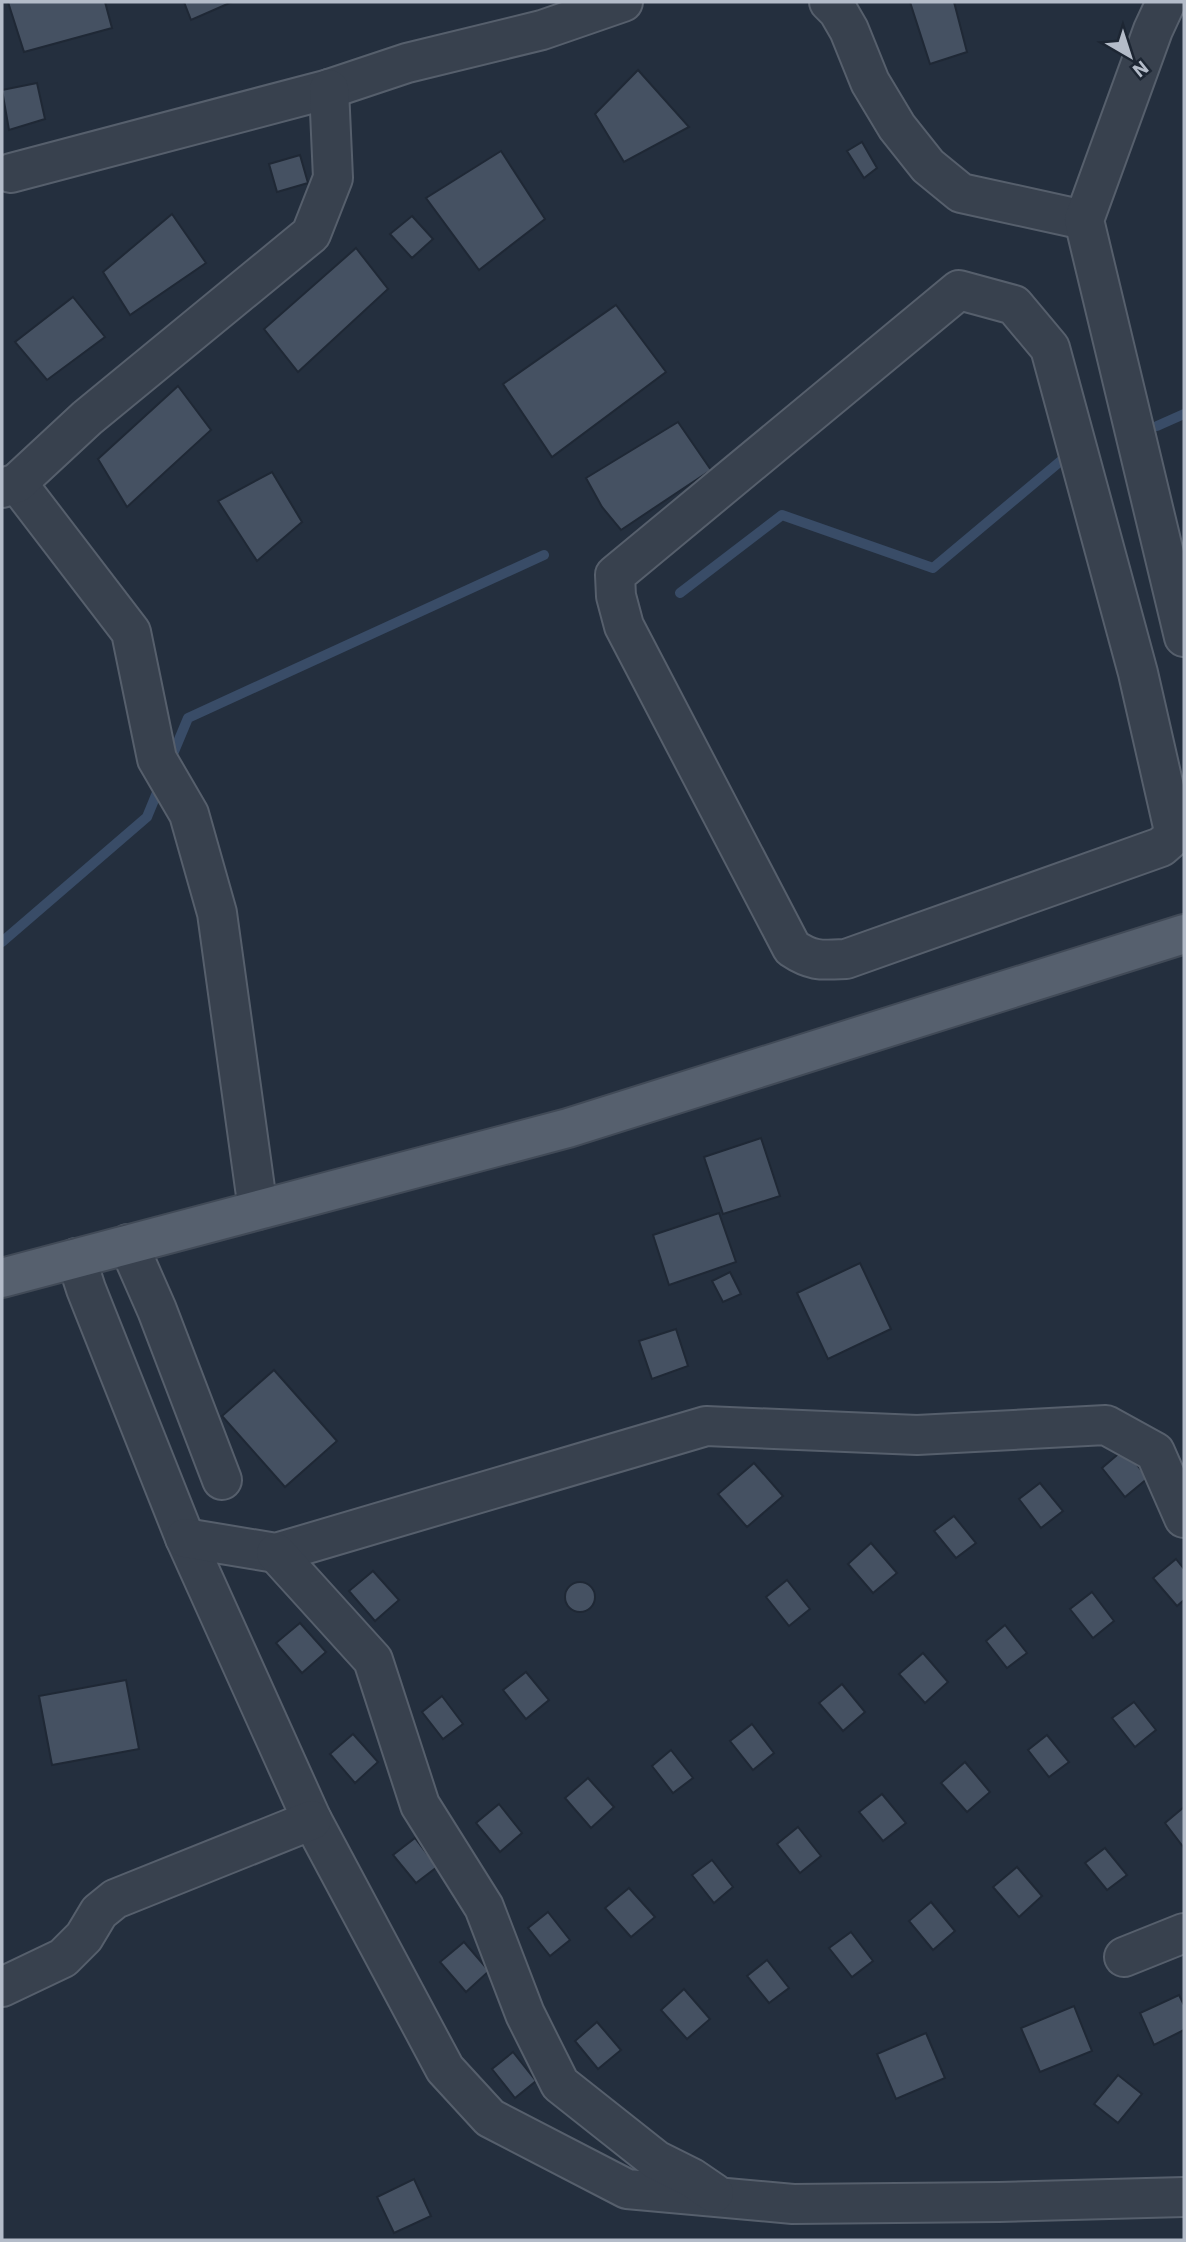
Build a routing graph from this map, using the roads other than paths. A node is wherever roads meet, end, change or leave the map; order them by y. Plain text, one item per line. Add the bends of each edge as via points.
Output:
1 (623, 2) edge
2 (829, 2) edge
3 (1166, 2) edge
4 (329, 89) junction
5 (11, 173) dead end
6 (1084, 220) junction
7 (9, 486) edge
8 (1184, 638) edge
9 (1184, 659) edge
10 (1138, 673) junction
11 (1184, 934) edge
12 (258, 1210) junction
13 (128, 1244) junction
14 (76, 1258) junction
15 (2, 1278) edge
16 (222, 1480) dead end
17 (1184, 1518) edge
18 (185, 1538) junction
19 (276, 1553) junction
20 (312, 1820) junction
21 (1184, 1933) edge
22 (1124, 1957) dead end
23 (2, 1987) edge
24 (1184, 2197) edge
25 (722, 2198) junction

1 - 4 street via 542,30 407,63
2 - 6 street via 849,30 870,82 897,127 928,166 961,193
3 - 6 street
4 - 5 street
4 - 7 street via 333,178 311,234
6 - 8 street
7 - 12 street via 131,632 165,774 189,814 218,913
9 - 10 street
10 - 10 street via 1051,348 1014,305 959,290 615,575 624,626 792,948 807,958 846,959 1161,847 1174,831
11 - 12 main road via 568,1128
12 - 13 main road
13 - 14 main road
13 - 16 street
14 - 15 main road
14 - 18 street
17 - 19 street via 1154,1452 1106,1425 917,1435 706,1426
18 - 19 street
18 - 20 street
19 - 25 street via 373,1660 420,1805 484,1907 525,2014 560,2084 656,2160
20 - 23 street via 115,1899 63,1958
20 - 25 street via 445,2069 489,2118 627,2189
21 - 22 street
24 - 25 street via 793,2204

